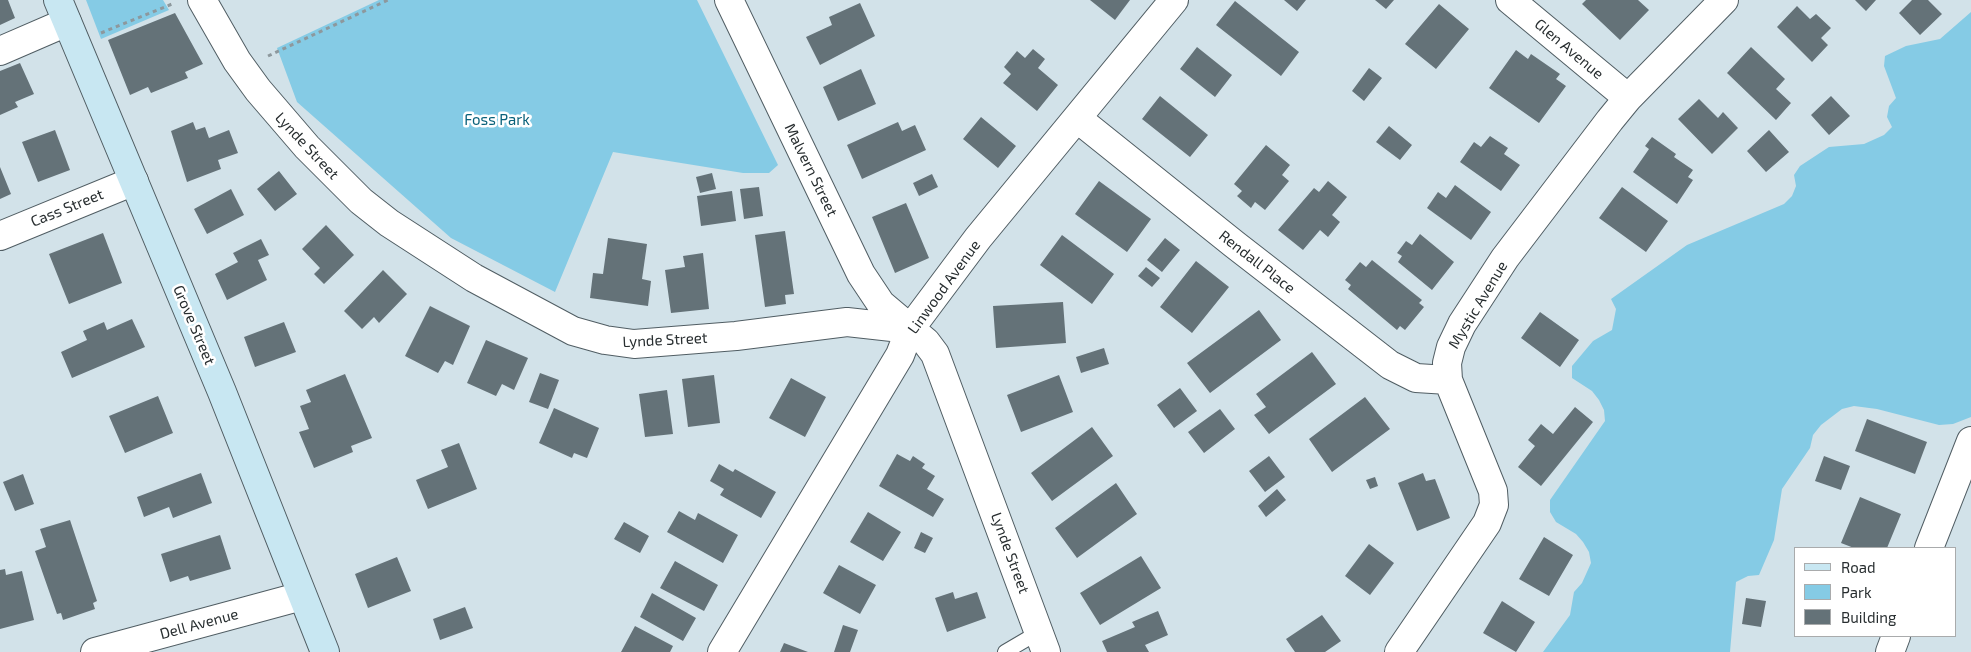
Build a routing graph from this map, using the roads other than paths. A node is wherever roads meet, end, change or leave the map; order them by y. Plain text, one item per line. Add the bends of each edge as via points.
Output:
1 (202, 0) edge
2 (729, 0) edge
3 (1174, 0) edge
4 (1510, 0) edge
5 (1724, 0) edge
6 (62, 11) edge
7 (0, 51) edge
8 (1628, 98) junction
9 (1078, 119) junction
10 (134, 180) junction
11 (0, 236) edge
12 (910, 329) junction
13 (1448, 380) junction
14 (1971, 441) edge
15 (1929, 547) edge
16 (302, 596) junction
17 (1896, 637) edge
18 (1042, 642) edge
19 (95, 652) edge
20 (325, 652) edge
21 (722, 652) edge
22 (1005, 652) edge
23 (1399, 652) edge
24 (1890, 652) edge

1 - 12 street, Lynde Street via 242,68 279,117 361,201 474,278 573,331 634,344 736,336 847,322
2 - 12 street, Malvern Street via 861,274 882,304
3 - 9 street, Linwood Avenue
4 - 8 street, Glen Avenue
5 - 8 street, Mystic Avenue
6 - 7 street
6 - 10 street, Grove Street
8 - 13 street, Mystic Avenue via 1506,258 1462,324 1448,355
9 - 12 street, Linwood Avenue via 978,238
9 - 13 street, Rendall Place via 1390,365 1416,378
10 - 11 street, Cass Street
10 - 16 street, Grove Street
12 - 18 street, Lynde Street via 926,342 942,368
12 - 21 street, Linwood Avenue via 900,355
13 - 23 street, Mystic Avenue via 1493,491 1494,504 1487,523
14 - 15 street
16 - 19 street, Dell Avenue
16 - 20 street, Grove Street
17 - 24 street
18 - 22 lane

